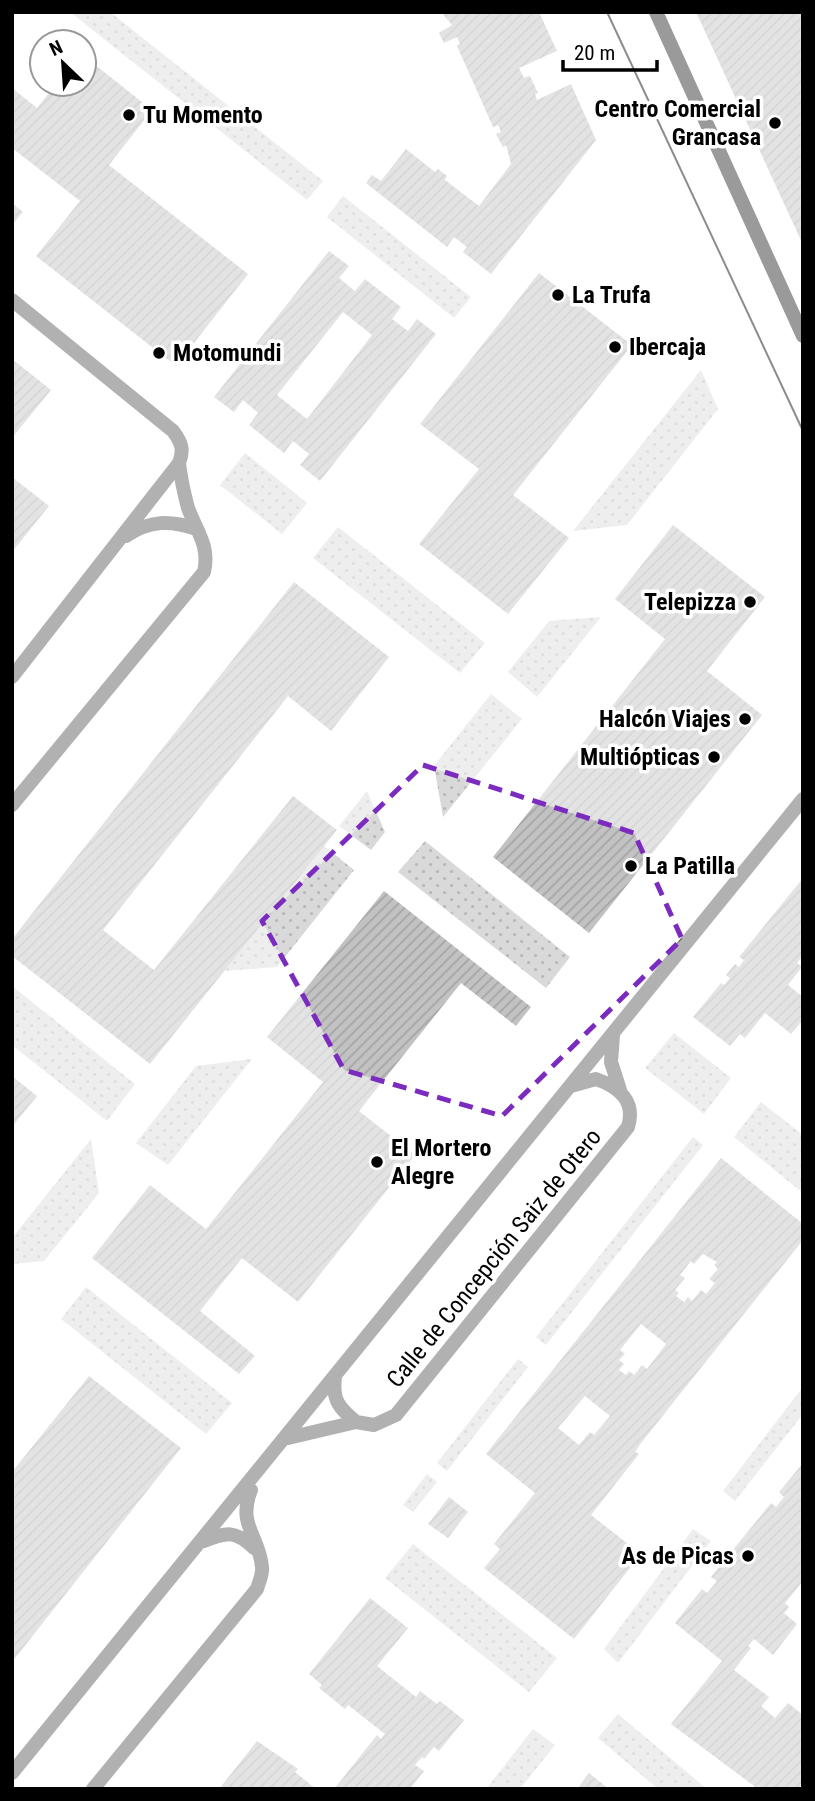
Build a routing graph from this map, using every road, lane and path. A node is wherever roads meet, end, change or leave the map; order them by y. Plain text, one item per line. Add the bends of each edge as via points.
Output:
1 (656, 12) edge
2 (12, 300) edge
3 (803, 336) edge
4 (179, 463) junction
5 (197, 529) junction
6 (118, 540) junction
7 (12, 677) edge
8 (803, 799) edge
9 (12, 805) edge
10 (613, 1035) junction
11 (570, 1087) junction
12 (620, 1092) junction
13 (335, 1374) junction
14 (356, 1422) junction
15 (288, 1438) junction
16 (256, 1478) junction
17 (203, 1542) junction
18 (258, 1551) junction
19 (12, 1773) edge
20 (93, 1789) edge

1 - 3 main road
2 - 4 street via 173,431 181,441
4 - 5 street
4 - 6 street
5 - 6 street via 158,522
5 - 9 street via 208,556 204,572
6 - 7 street
8 - 10 street, Calle de Concepción Saiz de Otero
10 - 11 street, Calle de Concepción Saiz de Otero
10 - 12 street, Calle de Concepción Saiz de Otero via 611,1062
11 - 12 street via 596,1079
11 - 13 street, Calle de Concepción Saiz de Otero
12 - 14 street, Calle de Concepción Saiz de Otero via 630,1104 628,1127 396,1415 374,1425
13 - 14 street via 336,1403
13 - 15 street, Calle de Concepción Saiz de Otero
14 - 15 street, Calle de Concepción Saiz de Otero
15 - 16 street, Calle de Concepción Saiz de Otero
16 - 17 street, Calle de Concepción Saiz de Otero
16 - 18 street, Calle de Concepción Saiz de Otero via 245,1505
17 - 18 street via 222,1534 241,1535
17 - 19 street, Calle de Concepción Saiz de Otero
18 - 20 street, Calle de Concepción Saiz de Otero via 262,1569 257,1589

